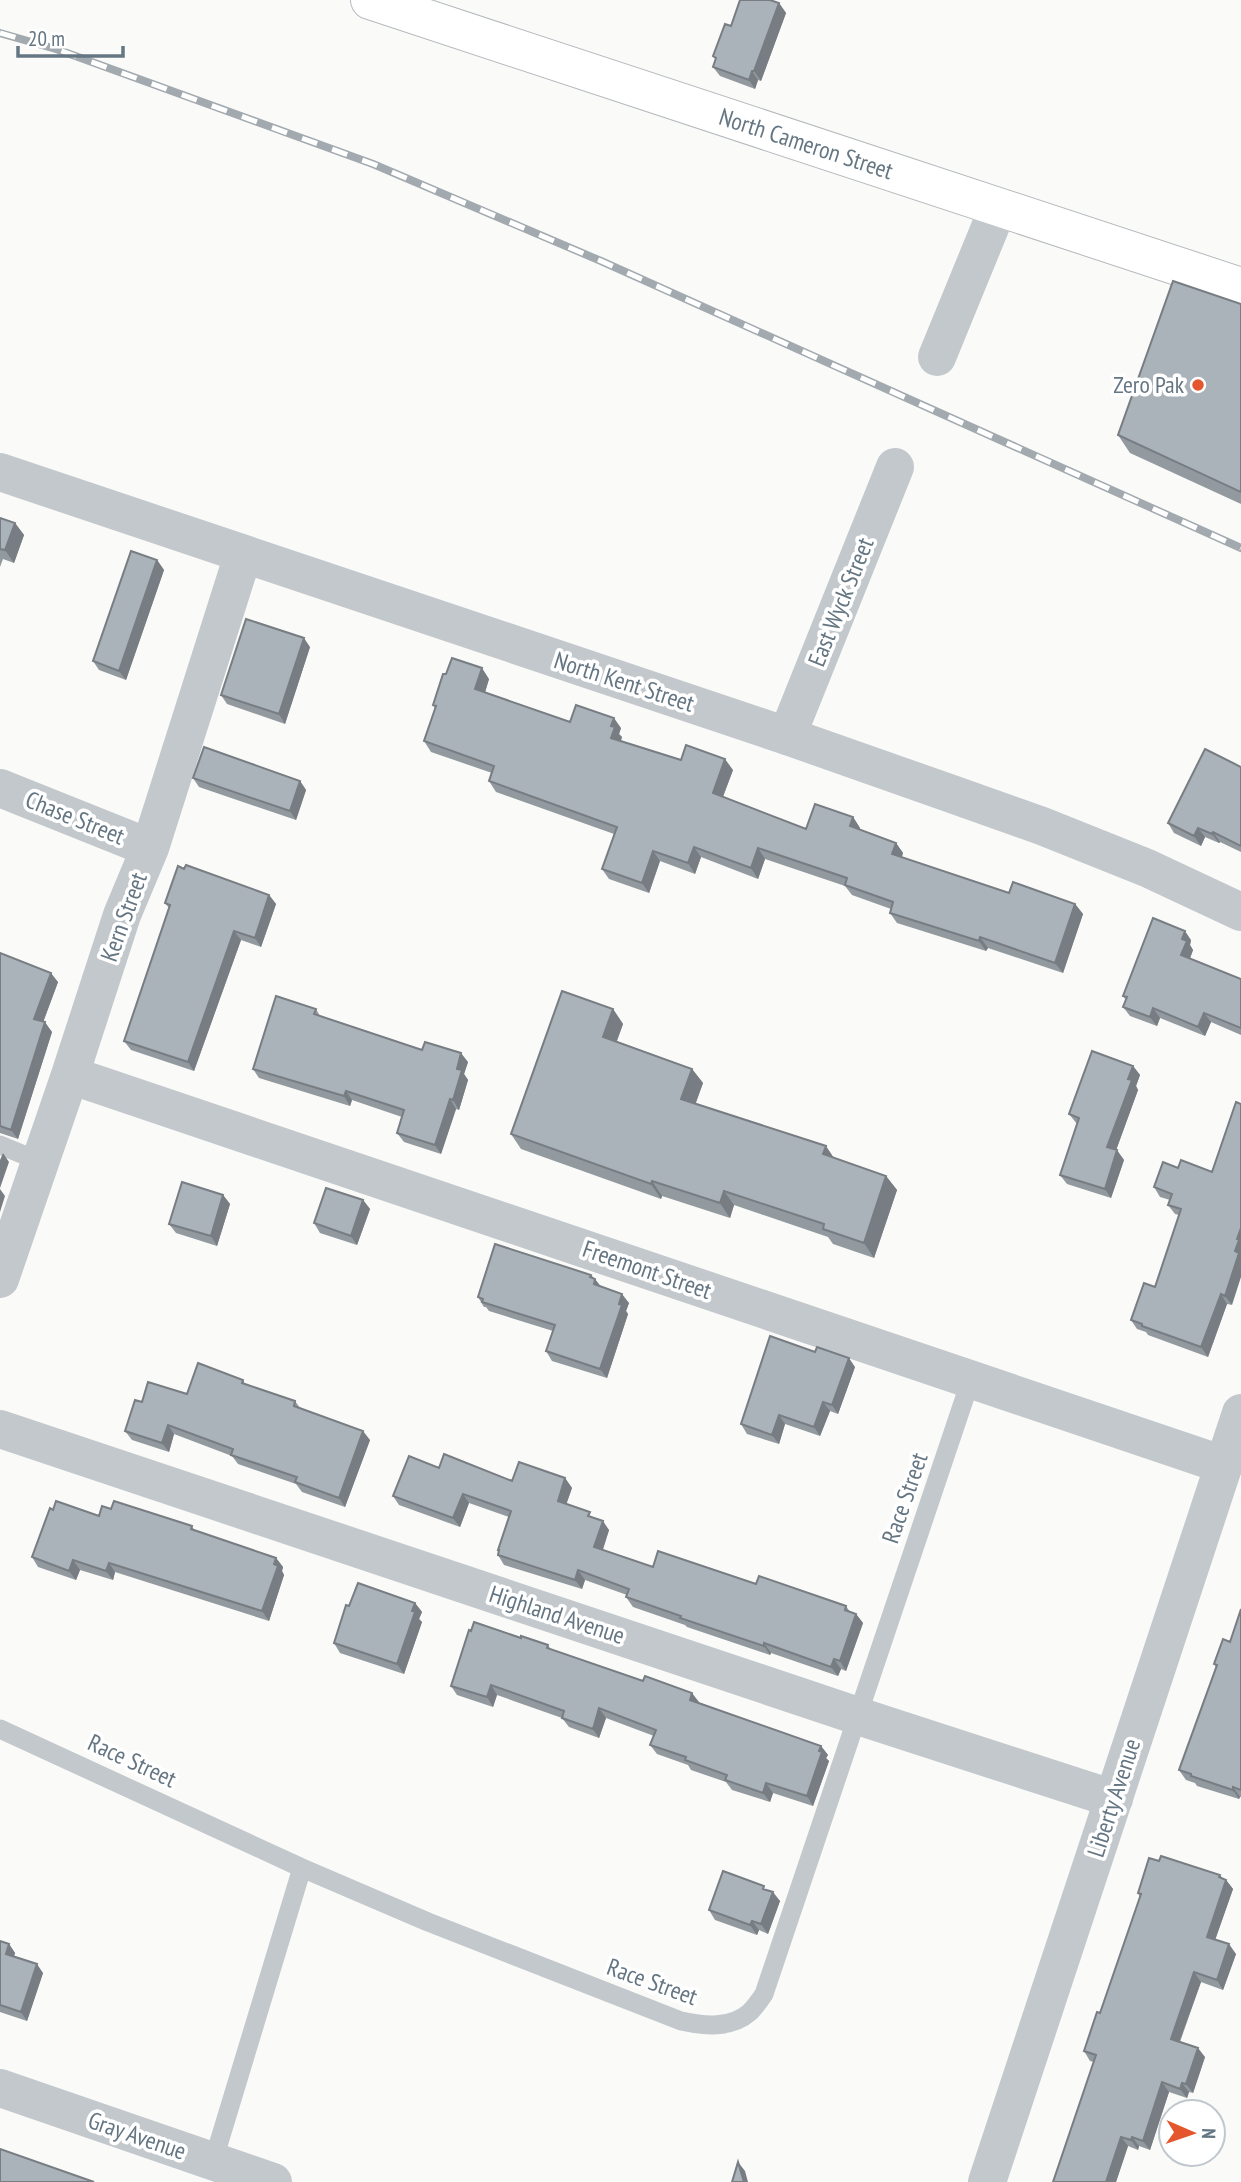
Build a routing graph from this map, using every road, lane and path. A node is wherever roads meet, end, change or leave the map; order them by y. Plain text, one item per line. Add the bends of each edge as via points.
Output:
1 (370, 0) edge
2 (417, 8) edge
3 (998, 208) junction
4 (1241, 287) edge
5 (937, 357) dead end
6 (895, 467) dead end
7 (0, 472) edge
8 (243, 555) junction
9 (787, 736) junction
10 (0, 788) edge
11 (150, 848) junction
12 (1241, 912) edge
13 (70, 1075) junction
14 (0, 1145) edge
15 (41, 1162) junction
16 (0, 1279) edge
17 (971, 1379) junction
18 (1241, 1413) edge
19 (0, 1429) edge
20 (1224, 1465) junction
21 (858, 1716) junction
22 (0, 1729) edge
23 (1114, 1799) junction
24 (302, 1868) junction
25 (0, 2088) edge
26 (214, 2162) junction
27 (273, 2182) edge
28 (987, 2182) edge

1 - 2 main road, North Cameron Street
2 - 3 main road, North Cameron Street
3 - 4 main road, North Cameron Street
3 - 5 street
6 - 9 street, East Wyck Street
7 - 8 street, North Kent Street
8 - 9 street, North Kent Street
8 - 11 street, Kern Street
9 - 12 street, North Kent Street via 1042,826 1147,867
10 - 11 street, Chase Street
11 - 13 street, Kern Street via 122,915
13 - 15 street, Kern Street
13 - 17 street, Freemont Street
14 - 15 lane
15 - 16 street, Kern Street
17 - 20 street, Freemont Street
17 - 21 lane, Race Street
18 - 20 street, Liberty Avenue
19 - 21 street, Highland Avenue
20 - 23 street, Liberty Avenue
21 - 23 street, Highland Avenue
21 - 24 lane, Race Street via 764,1994 750,2012 729,2023 681,2021
22 - 24 lane, Race Street
23 - 28 street, Liberty Avenue
24 - 26 lane
25 - 26 street, Gray Avenue
26 - 27 street, Gray Avenue

